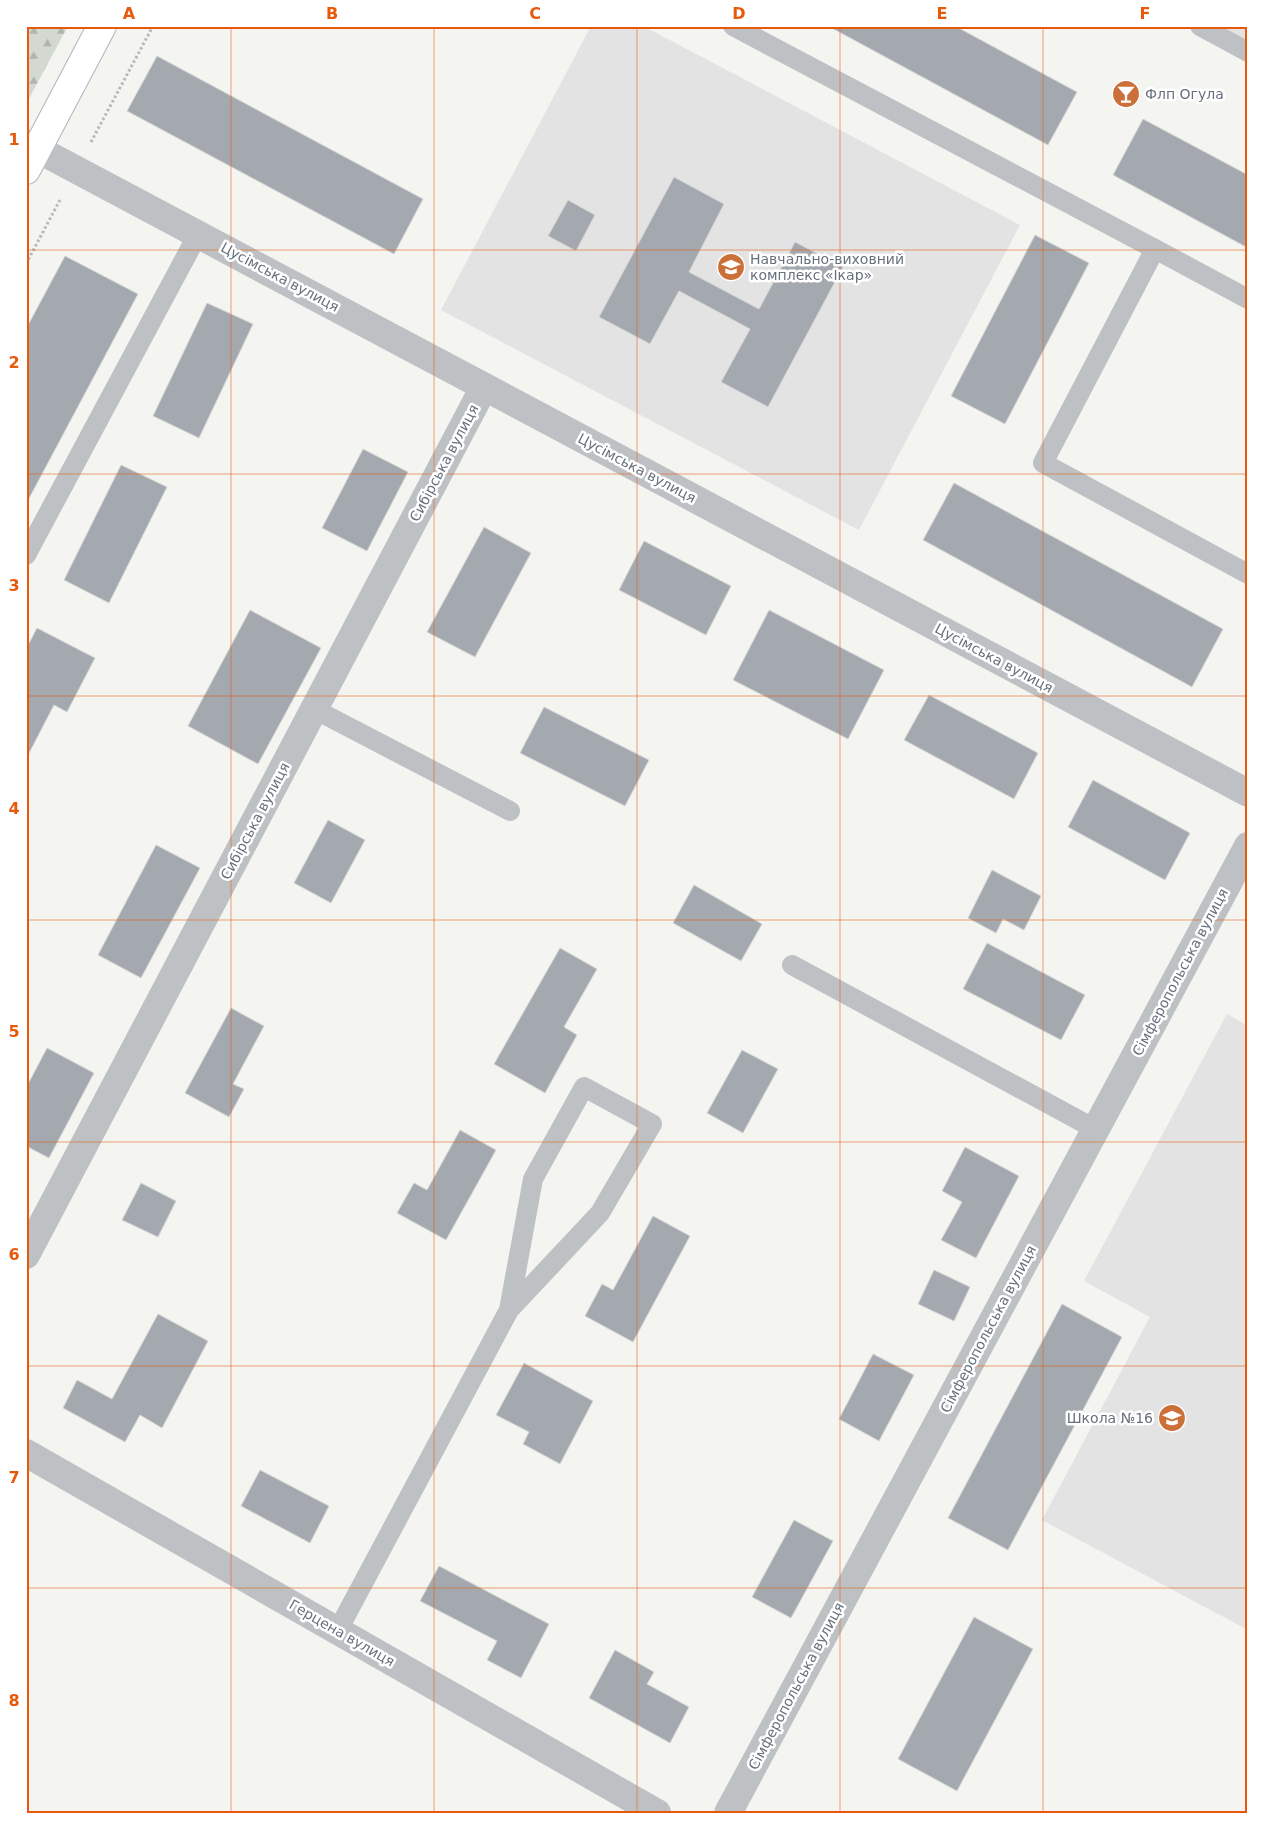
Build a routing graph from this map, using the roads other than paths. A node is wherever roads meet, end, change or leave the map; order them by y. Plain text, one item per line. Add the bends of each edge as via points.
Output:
1 (102, 26) edge
2 (733, 26) edge
3 (1200, 26) edge
4 (1248, 52) edge
5 (30, 154) edge
6 (198, 234) junction
7 (1155, 249) junction
8 (1248, 299) edge
9 (484, 386) junction
10 (26, 555) edge
11 (1248, 574) edge
12 (314, 709) junction
13 (1248, 793) edge
14 (510, 811) dead end
15 (1248, 846) edge
16 (792, 965) dead end
17 (1096, 1129) junction
18 (26, 1255) edge
19 (509, 1310) junction
20 (26, 1453) edge
21 (338, 1630) junction
22 (657, 1813) edge
23 (728, 1813) edge

1 - 5 main road
2 - 7 lane
3 - 4 lane
5 - 6 street, Цусімська вулиця
6 - 9 street, Цусімська вулиця
6 - 10 lane
7 - 8 lane
7 - 11 lane via 1043,463
9 - 12 street, Сибірська вулиця
9 - 13 street, Цусімська вулиця
12 - 14 lane
12 - 18 street, Сибірська вулиця
15 - 17 street, Сімферопольська вулиця
16 - 17 lane
17 - 23 street, Сімферопольська вулиця
19 - 19 lane via 600,1213 652,1124 584,1087 533,1179
19 - 21 lane
20 - 21 street, Герцена вулиця
21 - 22 street, Герцена вулиця

